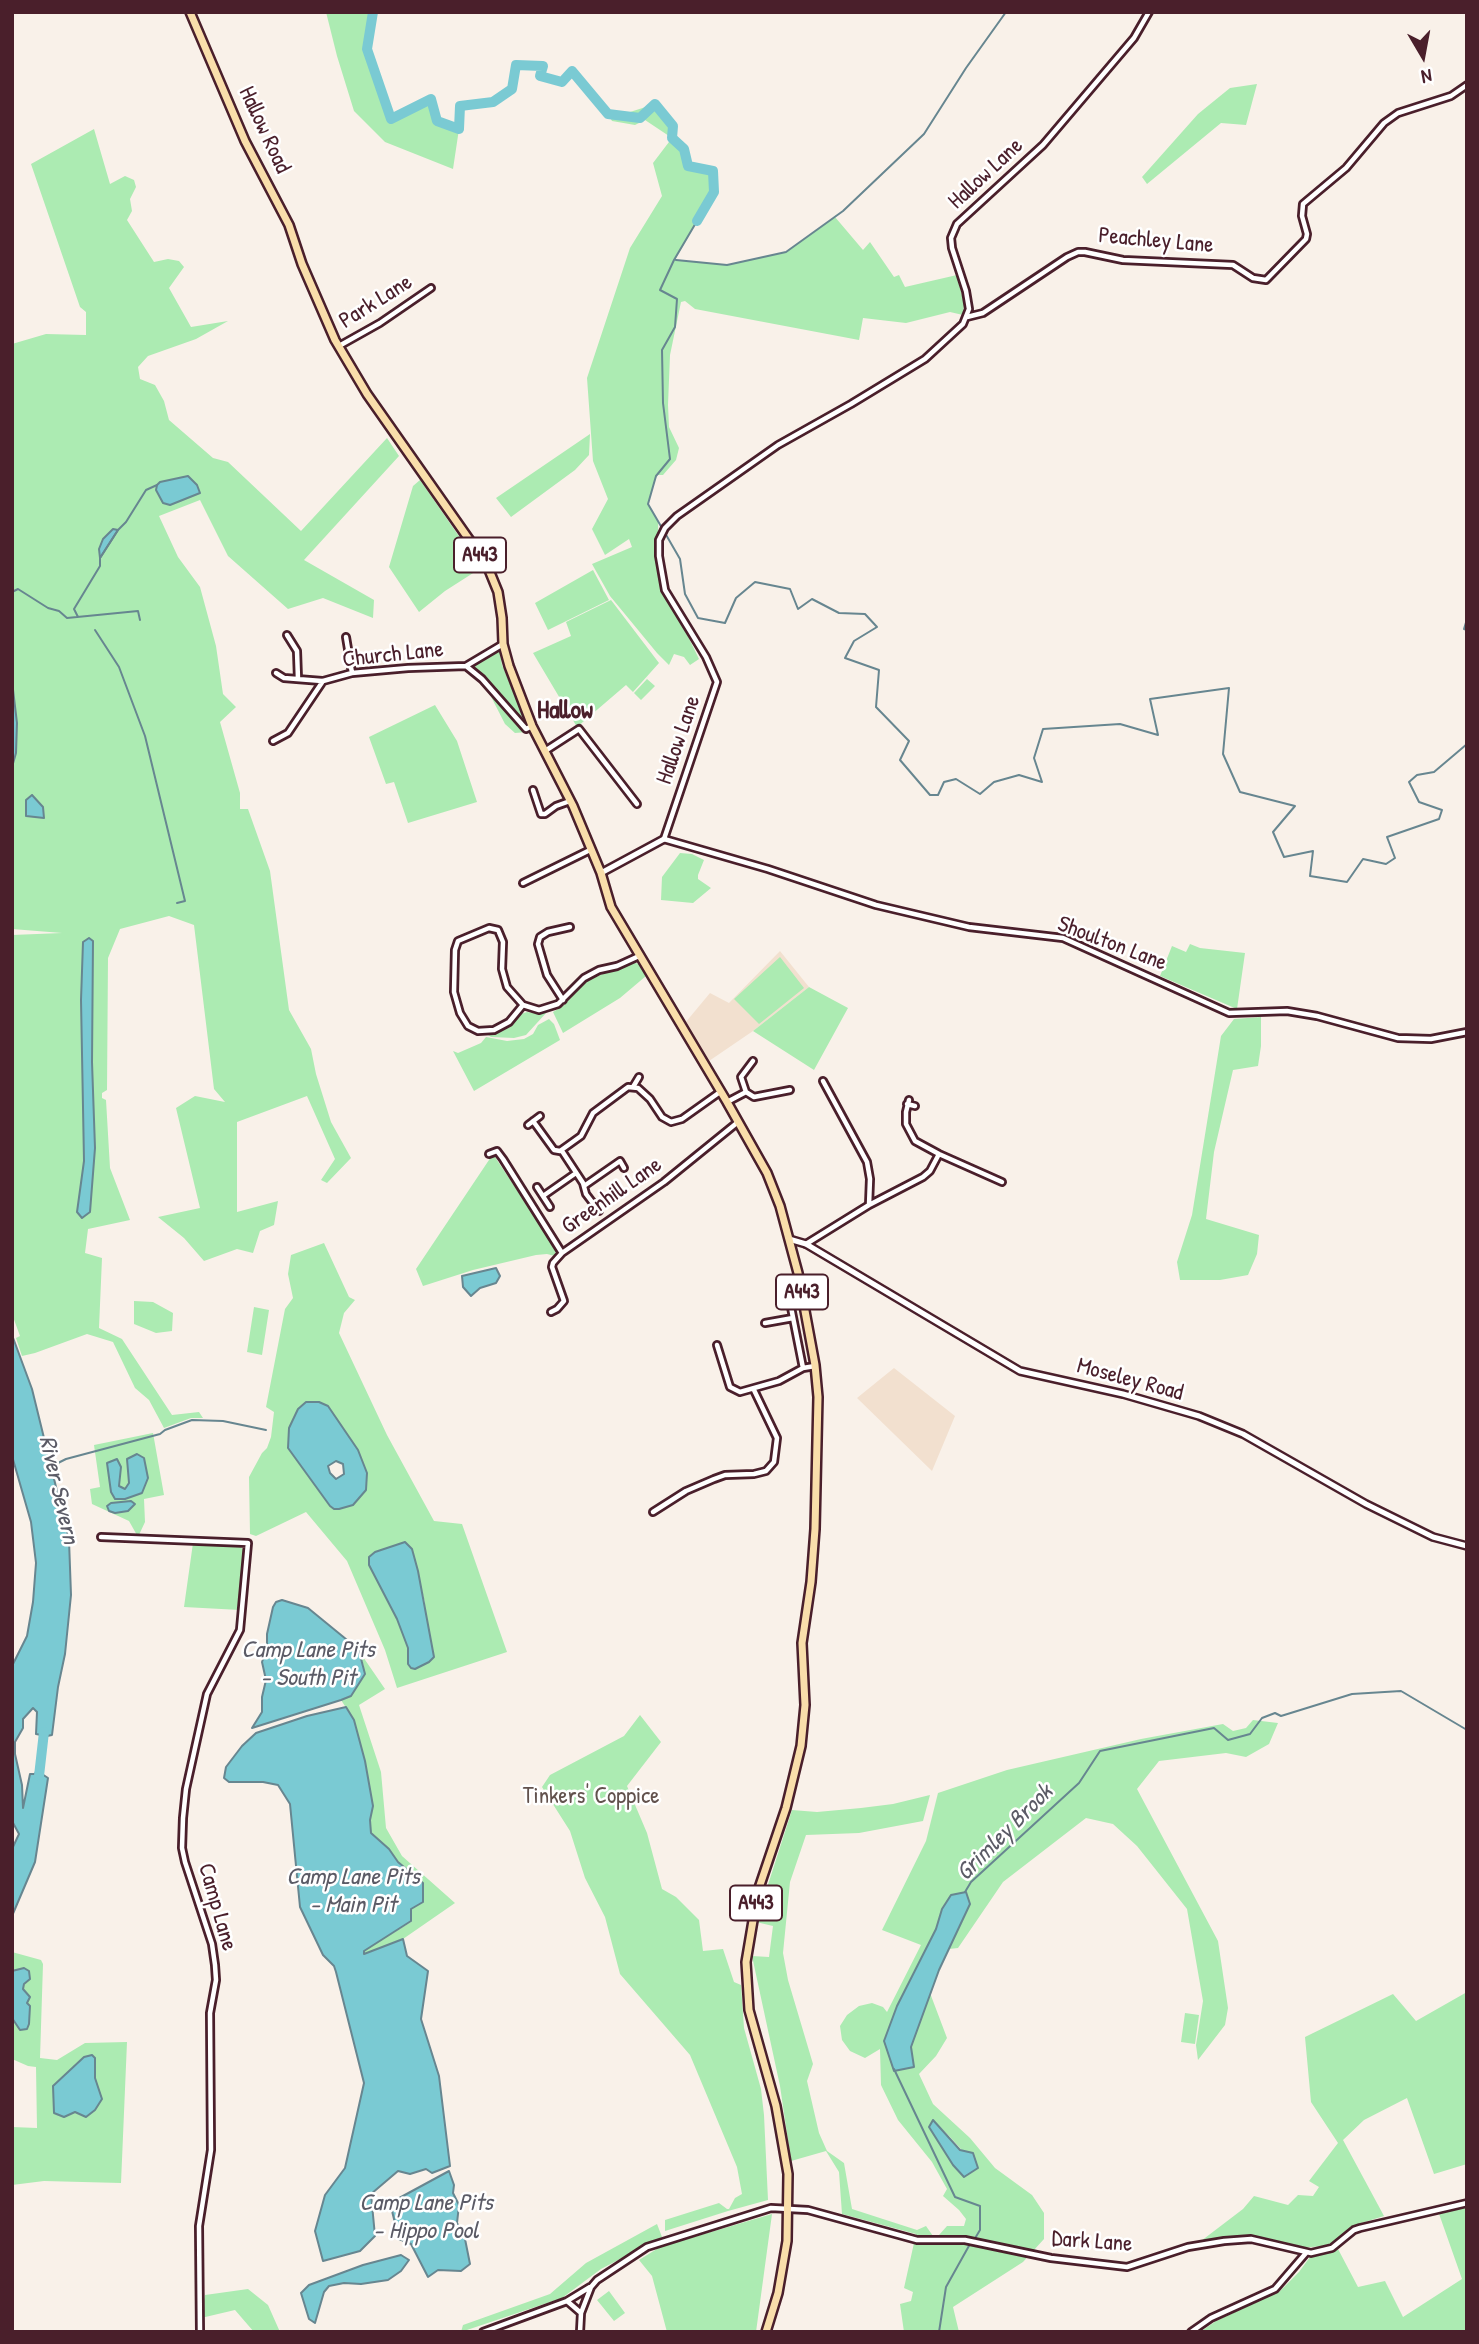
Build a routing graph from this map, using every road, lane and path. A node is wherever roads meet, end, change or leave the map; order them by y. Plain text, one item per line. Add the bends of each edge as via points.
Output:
1 (190, 12) edge
2 (1150, 12) edge
3 (1467, 85) edge
4 (431, 288) dead end
5 (967, 317) junction
6 (339, 346) junction
7 (287, 635) dead end
8 (346, 637) dead end
9 (503, 644) junction
10 (466, 666) junction
11 (276, 673) dead end
12 (352, 673) junction
13 (298, 679) junction
14 (323, 681) junction
15 (532, 726) junction
16 (272, 741) dead end
17 (545, 752) junction
18 (533, 790) dead end
19 (570, 801) junction
20 (637, 804) dead end
21 (664, 839) junction
22 (591, 850) junction
23 (601, 873) junction
24 (523, 883) dead end
25 (570, 927) dead end
26 (639, 956) junction
27 (563, 1000) junction
28 (523, 1005) junction
29 (1467, 1032) edge
30 (753, 1061) dead end
31 (639, 1077) dead end
32 (823, 1082) dead end
33 (633, 1087) junction
34 (790, 1090) dead end
35 (746, 1091) junction
36 (721, 1092) junction
37 (727, 1102) junction
38 (915, 1106) dead end
39 (540, 1116) dead end
40 (533, 1121) junction
41 (738, 1122) junction
42 (528, 1125) dead end
43 (562, 1151) junction
44 (489, 1154) dead end
45 (939, 1154) junction
46 (624, 1168) dead end
47 (576, 1173) junction
48 (1001, 1180) dead end
49 (584, 1186) junction
50 (537, 1187) dead end
51 (543, 1196) junction
52 (869, 1205) junction
53 (550, 1207) dead end
54 (599, 1211) dead end
55 (789, 1239) junction
56 (806, 1244) junction
57 (562, 1253) junction
58 (786, 1287) dead end
59 (551, 1312) dead end
60 (793, 1318) junction
61 (765, 1323) dead end
62 (716, 1345) dead end
63 (816, 1365) junction
64 (803, 1368) junction
65 (754, 1390) junction
66 (653, 1512) dead end
67 (101, 1537) dead end
68 (1467, 1546) edge
69 (1467, 2203) edge
70 (788, 2208) junction
71 (1306, 2253) junction
72 (591, 2287) junction
73 (567, 2301) junction
74 (581, 2313) junction
75 (200, 2332) edge
76 (483, 2332) edge
77 (580, 2332) edge
78 (766, 2332) edge
79 (1191, 2332) edge

1 - 6 main road, Hallow Road / A443 via 245,141 289,225
2 - 5 street, Hallow Lane via 1134,38 1043,145 957,224 952,248 966,290
3 - 5 street, Peachley Lane via 1437,102 1390,117 1346,168 1303,204 1306,239 1266,280 1253,278 1233,265 1123,260 1078,252 983,313
4 - 6 street, Park Lane
5 - 21 street, Hallow Lane via 925,359 799,432 665,528 659,540 665,590 717,682
6 - 9 main road, A443 via 367,394 487,565 498,592
7 - 13 street via 297,651
8 - 12 street
9 - 10 street, Church Lane
9 - 15 main road, A443
10 - 12 street, Church Lane
10 - 15 street, Church Lane via 526,729
11 - 13 street, Church Lane
12 - 14 street, Church Lane
13 - 14 street, Church Lane
14 - 16 street, Church Lane via 288,733
15 - 17 main road, A443
17 - 19 main road, A443
17 - 20 street via 579,729
18 - 19 street via 541,814
19 - 22 main road, A443
21 - 23 street
21 - 29 street, Shoulton Lane via 876,905 969,927 1063,938 1229,1013 1275,1010 1317,1016 1398,1038 1431,1039
22 - 23 main road, A443
22 - 24 street
23 - 26 main road, A443 via 611,907
25 - 27 street via 548,932 538,944 547,975
26 - 27 street via 584,978
26 - 36 main road, A443
27 - 28 street via 539,1010
28 - 28 street via 503,979 503,942 498,930 489,928 458,941 454,992 468,1026 494,1030 509,1022
30 - 35 street via 741,1077
31 - 33 street
32 - 52 street via 867,1162
33 - 36 street via 671,1122
33 - 43 street via 593,1113 581,1136
34 - 35 street via 754,1097
35 - 37 street
36 - 37 main road, A443
37 - 41 main road, A443
38 - 45 street via 908,1102 905,1118 910,1134
39 - 40 street
40 - 42 street
40 - 43 street via 555,1150
41 - 55 main road, A443 via 766,1173
41 - 57 street, Greenhill Lane via 664,1182
43 - 47 street
44 - 57 street via 497,1151 503,1159
45 - 48 street
45 - 52 street via 923,1177
46 - 49 street via 620,1161
47 - 49 street
47 - 51 street
49 - 54 street
50 - 51 street
51 - 53 street
52 - 56 street
55 - 56 street, Moseley Road
55 - 63 main road, A443
56 - 68 street, Moseley Road via 1020,1371 1199,1416 1243,1434 1433,1537
57 - 59 street, Greenhill Lane via 552,1267 564,1301
58 - 60 street
60 - 61 street
60 - 64 street
62 - 65 street via 730,1387 740,1392
63 - 64 street
63 - 70 main road, A443 via 815,1529 802,1643 801,1746 758,1891 746,1962 749,2010 782,2138
64 - 65 street
65 - 66 street via 777,1438 774,1462 766,1471 713,1479
67 - 75 street, Camp Lane via 248,1543 240,1630 207,1694 183,1818 182,1848 212,1944 216,1980 210,2013 211,2150 200,2226
69 - 71 street via 1360,2228 1332,2248
70 - 71 street, Dark Lane via 917,2239 981,2242 1051,2258 1127,2267 1224,2241 1251,2239
70 - 72 street, Dark Lane via 741,2216 647,2247
70 - 78 main road, A443 via 783,2270
71 - 79 street via 1275,2289
72 - 73 street, Dark Lane
72 - 74 street
73 - 74 street
73 - 76 street, Dark Lane
74 - 77 street

